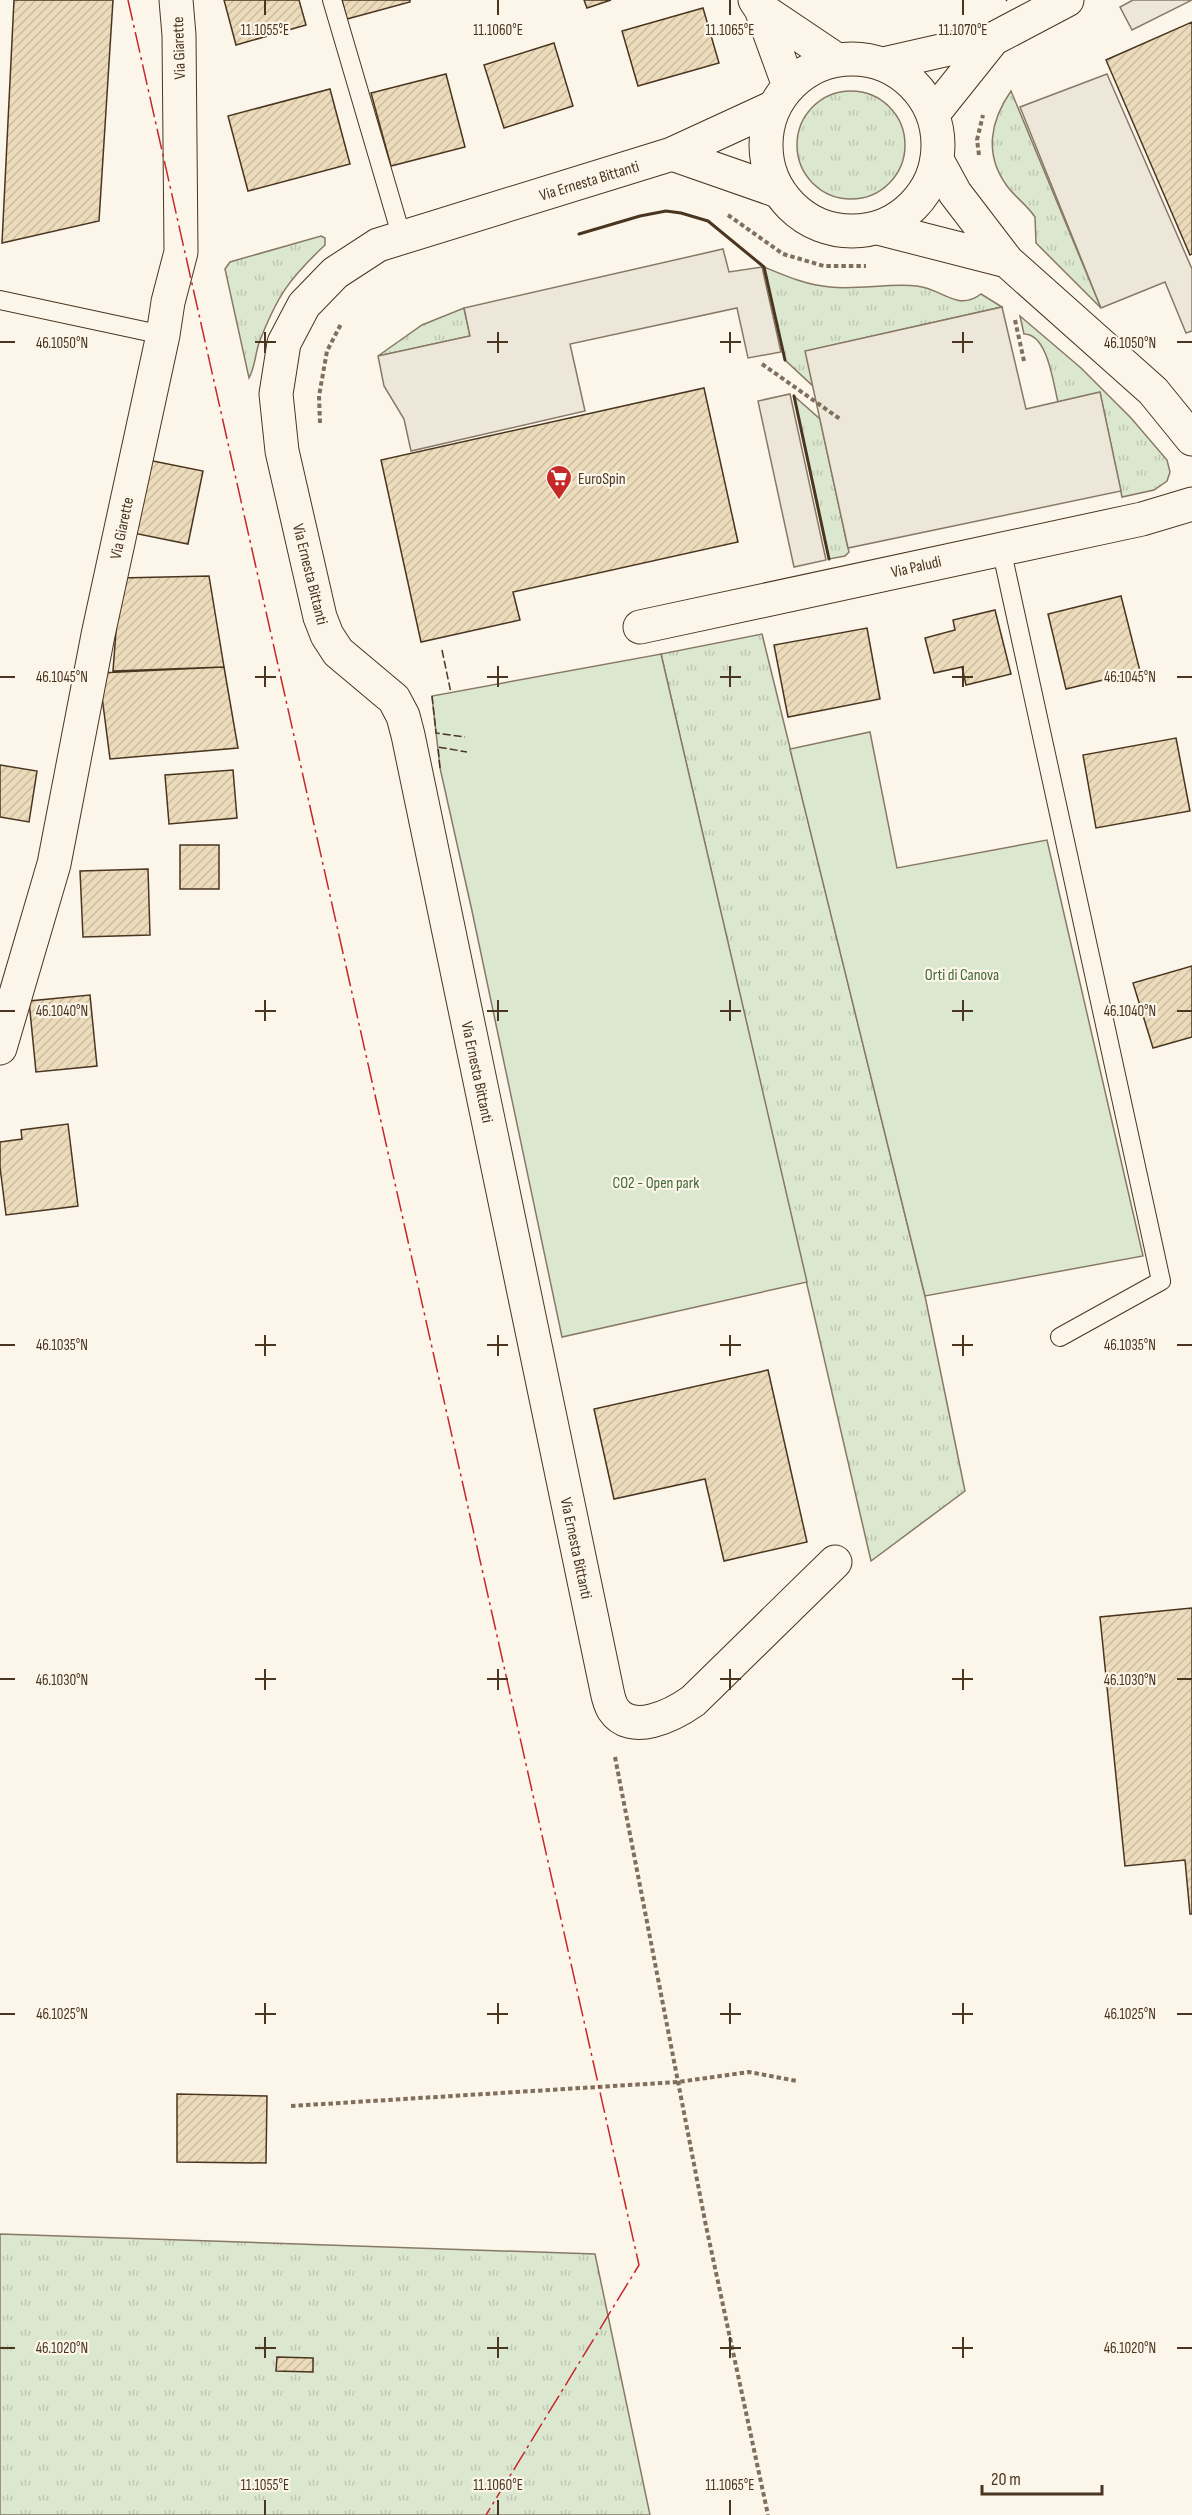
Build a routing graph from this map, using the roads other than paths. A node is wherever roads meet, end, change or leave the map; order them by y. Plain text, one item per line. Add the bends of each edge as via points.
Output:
1 (176, 0) edge
2 (333, 0) edge
3 (1067, 0) edge
4 (758, 5) edge
5 (993, 39) junction
6 (837, 60) junction
7 (883, 64) junction
8 (781, 97) junction
9 (933, 114) junction
10 (672, 154) junction
11 (937, 160) junction
12 (778, 191) junction
13 (878, 228) junction
14 (402, 238) junction
15 (1006, 261) junction
16 (0, 300) edge
17 (163, 335) junction
18 (1192, 439) edge
19 (1192, 504) edge
20 (1001, 548) junction
21 (640, 627) dead end
22 (0, 1048) edge
23 (1060, 1337) dead end
24 (835, 1562) dead end

1 - 17 street, Via Giarette via 181,252
2 - 14 lane
3 - 5 street
4 - 6 street
4 - 8 street
5 - 7 street
5 - 9 street
6 - 7 street
6 - 8 street via 811,70
7 - 9 street via 924,94
8 - 10 street, Via Ernesta Bittanti
8 - 12 street via 766,135 767,165
9 - 11 street via 938,135
10 - 12 street
10 - 14 street, Via Ernesta Bittanti
11 - 13 street via 930,183 917,203
11 - 15 street via 955,193
12 - 13 street via 797,213 821,227 850,232
13 - 15 street
14 - 24 street, Via Ernesta Bittanti via 378,245 335,273 304,305 284,343 276,394 282,451 327,635 338,652 394,699 408,735 612,1708 622,1718 636,1721 656,1721 676,1713 693,1701
15 - 18 street via 1154,391
16 - 17 lane
17 - 22 street, Via Giarette via 98,635 54,864
19 - 20 street, Via Paludi via 1142,519
20 - 21 street, Via Paludi
20 - 23 lane via 1161,1281

